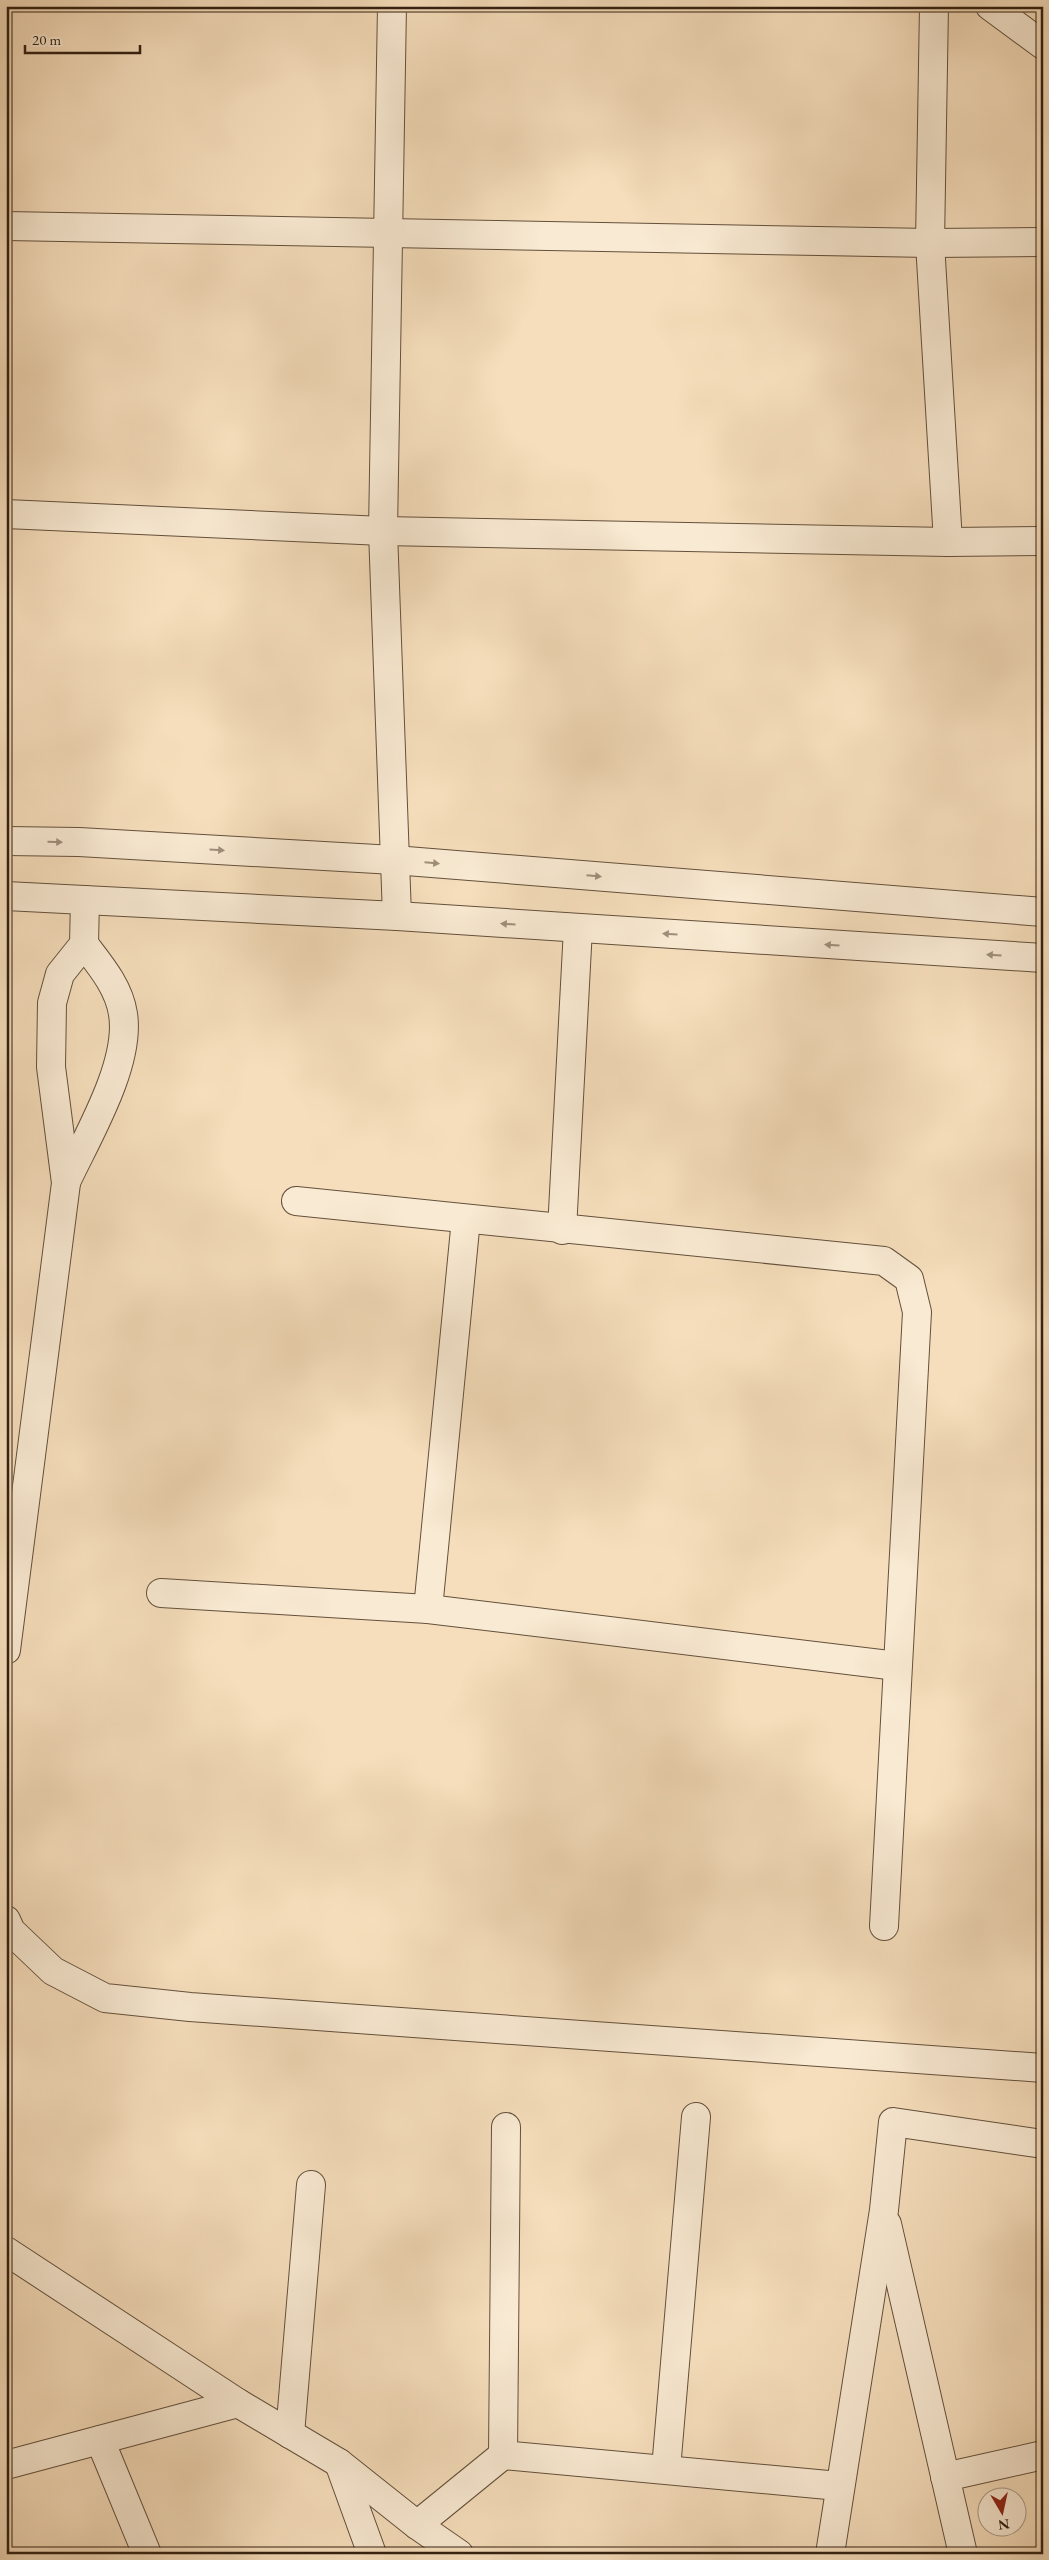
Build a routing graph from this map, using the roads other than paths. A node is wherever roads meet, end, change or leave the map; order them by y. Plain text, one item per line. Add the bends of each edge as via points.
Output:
1 (392, 6) edge
2 (934, 6) edge
3 (990, 6) edge
4 (1043, 45) edge
5 (6, 226) edge
6 (389, 232) junction
7 (1043, 242) edge
8 (930, 243) junction
9 (6, 514) edge
10 (384, 531) junction
11 (1043, 541) edge
12 (948, 542) junction
13 (6, 841) edge
14 (394, 860) junction
15 (6, 896) edge
16 (84, 900) junction
17 (1043, 912) edge
18 (397, 916) junction
19 (578, 928) junction
20 (84, 944) junction
21 (1043, 958) edge
22 (66, 1183) junction
23 (296, 1201) dead end
24 (466, 1219) junction
25 (562, 1230) junction
26 (161, 1592) dead end
27 (428, 1609) junction
28 (6, 1650) edge
29 (898, 1666) junction
30 (6, 1920) edge
31 (884, 1926) dead end
32 (1043, 2068) edge
33 (696, 2117) dead end
34 (506, 2127) dead end
35 (1043, 2144) edge
36 (311, 2185) dead end
37 (884, 2210) junction
38 (6, 2251) edge
39 (238, 2403) junction
40 (290, 2434) junction
41 (100, 2440) junction
42 (503, 2455) junction
43 (1043, 2455) edge
44 (339, 2463) junction
45 (6, 2465) edge
46 (666, 2469) junction
47 (945, 2477) junction
48 (839, 2486) junction
49 (417, 2525) junction
50 (146, 2554) edge
51 (372, 2554) edge
52 (459, 2554) edge
53 (830, 2554) edge
54 (963, 2554) edge

1 - 6 street
2 - 8 street
3 - 4 street
5 - 6 street
6 - 8 street
6 - 10 street
7 - 8 street
8 - 12 street
9 - 10 street
10 - 12 street
10 - 14 street
11 - 12 street
13 -> 14 street via 80,842
14 -> 17 street
14 - 18 street
15 - 16 street
16 - 18 street
16 - 20 street
19 -> 18 street
21 -> 19 street
19 - 25 street
20 - 22 street via 60,974 52,1003 51,1067
20 - 22 street via 109,976 123,1013 123,1047 114,1076
22 - 28 street
23 - 24 street
24 - 25 street
24 - 27 street
25 - 29 street via 884,1261 909,1279 916,1312
26 - 27 street
27 - 29 street
29 - 31 street
30 - 32 street via 11,1930 53,1971 105,1998 190,2007
33 - 46 street
34 - 42 street
35 - 37 street via 893,2122
36 - 40 street
37 - 47 street
37 - 48 street
38 - 39 street
39 - 40 street
39 - 41 street
40 - 44 street
41 - 45 street
41 - 50 street
42 - 46 street
42 - 49 street
43 - 47 street
44 - 49 street
44 - 51 street
46 - 48 street
47 - 54 street
48 - 53 street
49 - 52 street

